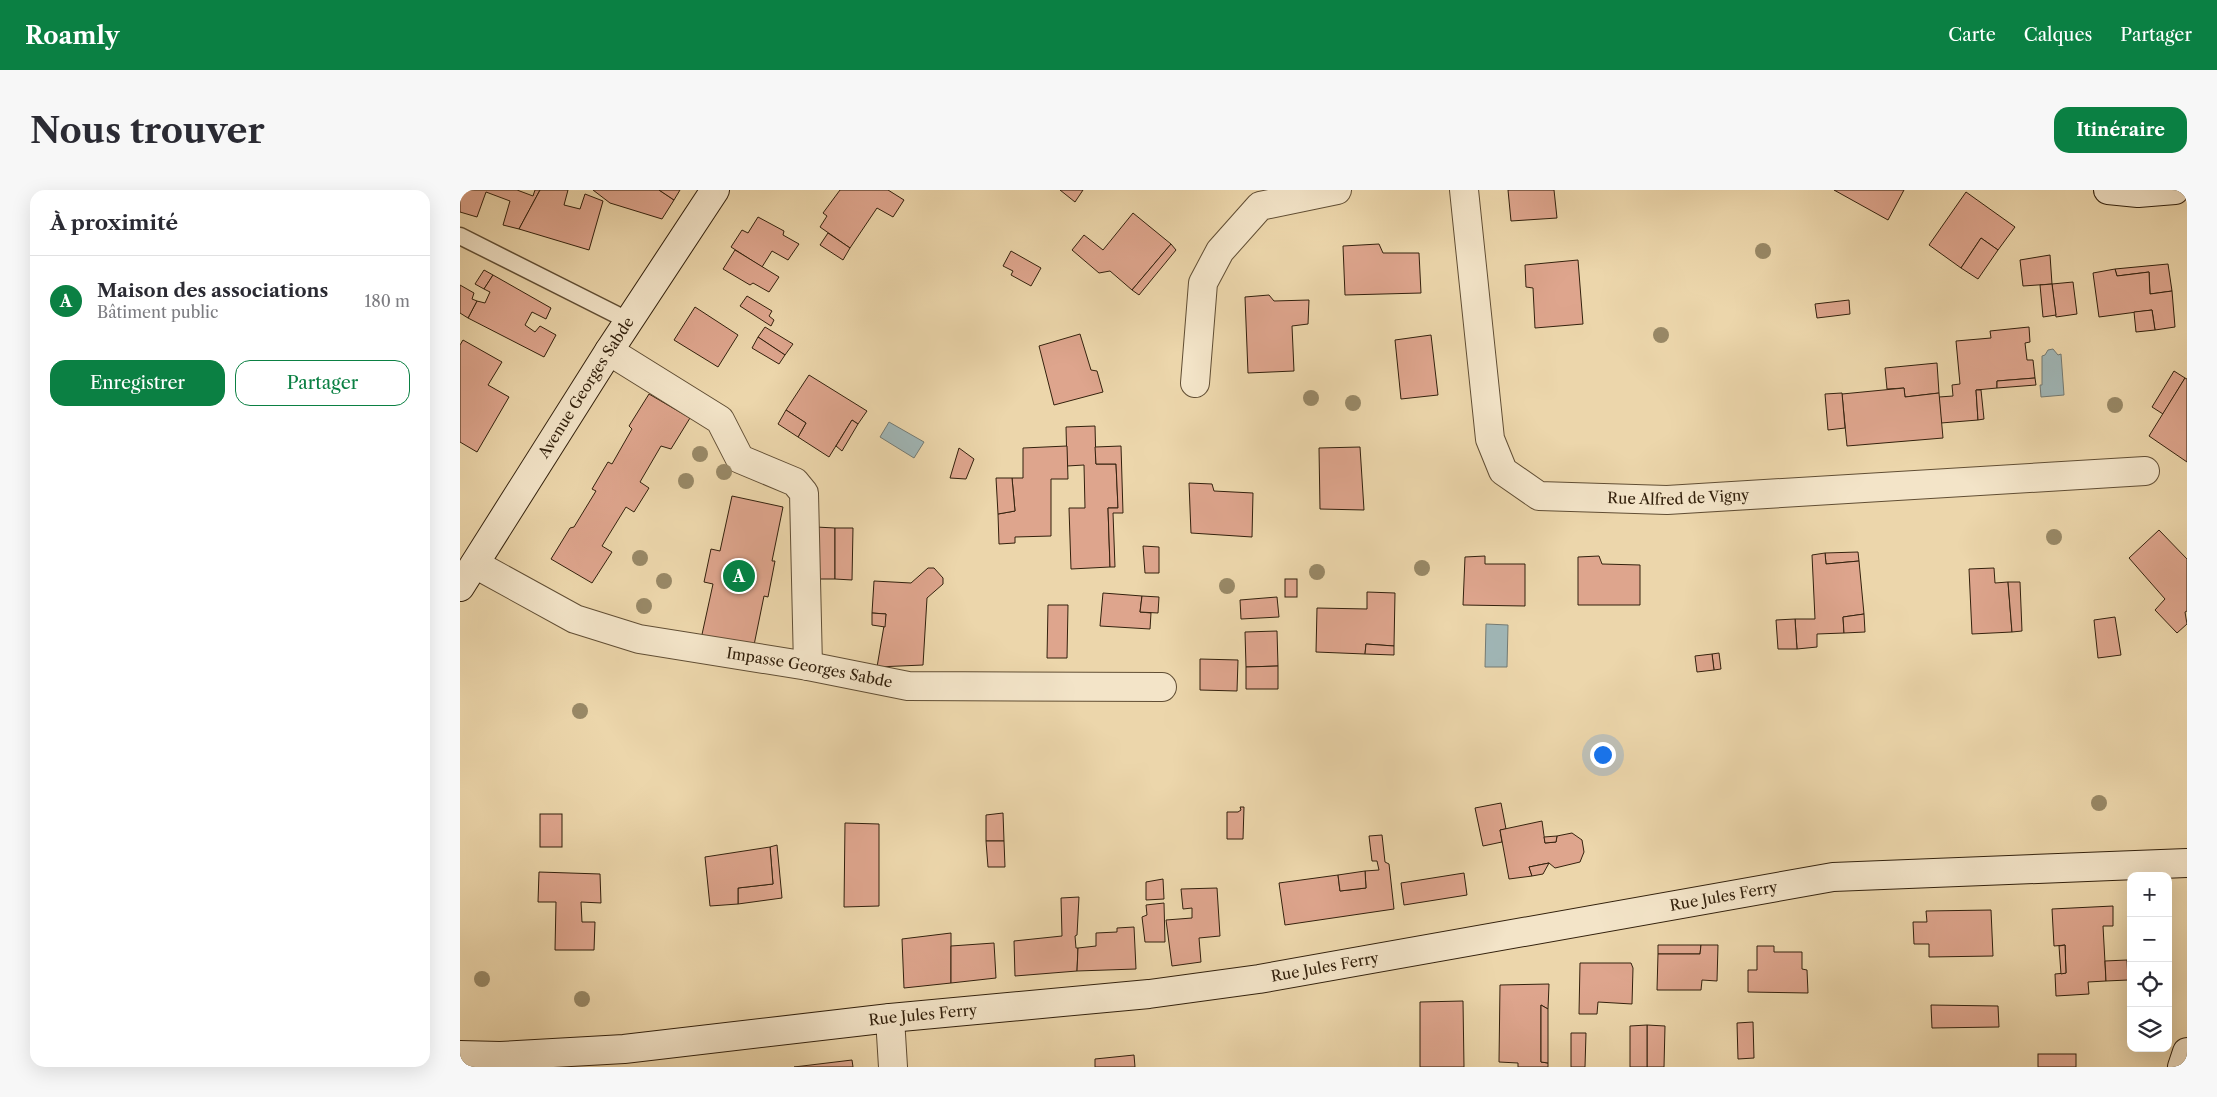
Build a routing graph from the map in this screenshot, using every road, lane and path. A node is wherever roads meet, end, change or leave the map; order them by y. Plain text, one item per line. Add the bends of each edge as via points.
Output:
1 (715, 190) edge
2 (1337, 190) edge
3 (1464, 190) edge
4 (2108, 190) edge
5 (2175, 190) edge
6 (460, 236) edge
7 (629, 321) junction
8 (609, 351) junction
9 (1195, 382) dead end
10 (2145, 471) dead end
11 (475, 564) junction
12 (460, 587) edge
13 (808, 666) junction
14 (1162, 687) dead end
15 (2187, 863) edge
16 (890, 1018) junction
17 (2187, 1052) edge
18 (460, 1055) edge
19 (893, 1067) edge
20 (2182, 1067) edge

1 - 7 street, Avenue Georges Sabde
2 - 9 street via 1260,206 1220,251 1203,283
3 - 10 street, Rue Alfred de Vigny via 1490,438 1503,470 1538,496 1667,500
4 - 5 street
6 - 7 lane
7 - 8 street, Avenue Georges Sabde
8 - 11 street, Avenue Georges Sabde
8 - 13 street via 720,420 740,459 800,486 804,493
11 - 12 street, Avenue Georges Sabde
11 - 13 street, Impasse Georges Sabde via 575,619 630,636
13 - 14 street, Impasse Georges Sabde via 908,686
15 - 16 street, Rue Jules Ferry via 1833,877 1259,980 1149,994
16 - 18 street, Rue Jules Ferry via 624,1049
16 - 19 street
17 - 20 street

